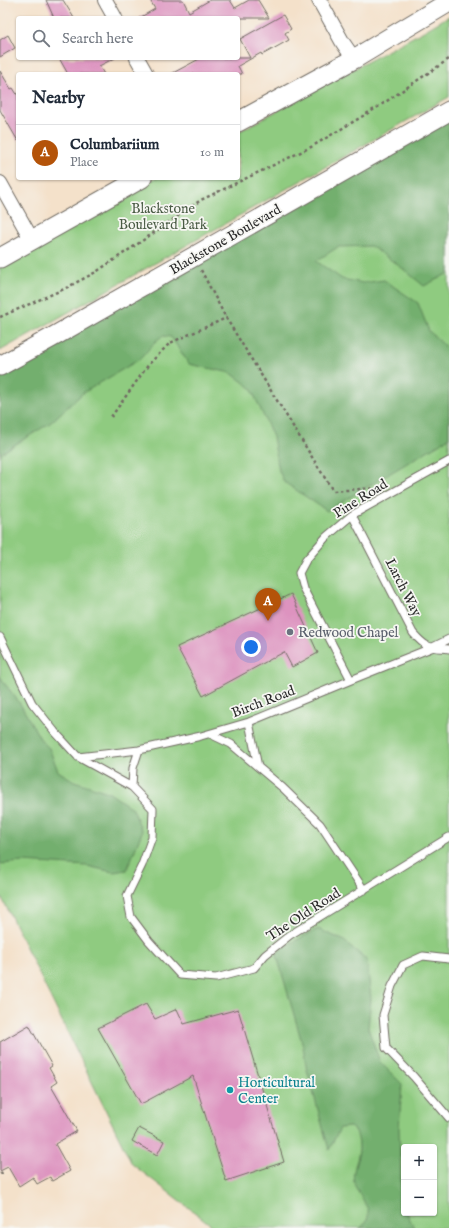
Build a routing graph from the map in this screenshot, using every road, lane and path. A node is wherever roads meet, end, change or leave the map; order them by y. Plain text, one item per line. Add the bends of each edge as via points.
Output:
1 (105, 0) edge
2 (319, 0) edge
3 (449, 2) edge
4 (114, 16) edge
5 (354, 59) junction
6 (449, 59) edge
7 (138, 60) edge
8 (145, 72) edge
9 (449, 111) edge
10 (240, 121) edge
11 (138, 180) edge
12 (0, 183) edge
13 (32, 240) junction
14 (195, 256) junction
15 (0, 258) edge
16 (0, 317) edge
17 (226, 318) junction
18 (0, 366) edge
19 (111, 417) dead end
20 (449, 460) edge
21 (385, 496) junction
22 (352, 515) junction
23 (0, 637) edge
24 (449, 640) edge
25 (431, 648) junction
26 (449, 649) edge
27 (351, 680) junction
28 (249, 722) junction
29 (210, 734) junction
30 (139, 750) junction
31 (78, 757) junction
32 (258, 767) junction
33 (132, 787) junction
34 (449, 837) edge
35 (364, 890) junction
36 (449, 959) edge
37 (449, 1118) edge
38 (3, 1172) dead end
39 (0, 1174) edge

1 - 4 street
2 - 5 street
3 - 5 main road
5 - 10 main road
6 - 16 path via 378,107 312,147 201,200 96,272
7 - 8 street
9 - 14 main road, Blackstone Boulevard
11 - 13 main road
12 - 13 street
13 - 15 main road
14 - 17 path
14 - 18 main road, Blackstone Boulevard
17 - 19 path via 170,343 149,364
17 - 21 path via 333,491 379,488
20 - 21 lane, Pine Road
21 - 22 lane, Pine Road
22 - 25 lane, Larch Way via 413,633
22 - 27 lane, Pine Road via 326,536 306,560 299,573 303,588
23 - 31 lane, The Old Road via 32,702
24 - 25 lane, Birch Road
25 - 26 lane
25 - 27 lane, Birch Road
27 - 28 lane, Birch Road
28 - 29 lane, Birch Road
28 - 32 lane
29 - 30 lane, Birch Road
29 - 32 lane via 231,744
30 - 31 lane, Birch Road
30 - 33 lane via 133,768
31 - 33 lane, The Old Road
32 - 35 lane via 320,824
33 - 35 lane, The Old Road via 153,809 152,837 127,896 131,917 180,975 216,978 254,968 265,955 290,935
34 - 35 lane, The Old Road
36 - 37 lane via 423,956 403,965 392,986 383,1015 386,1048
38 - 39 path

